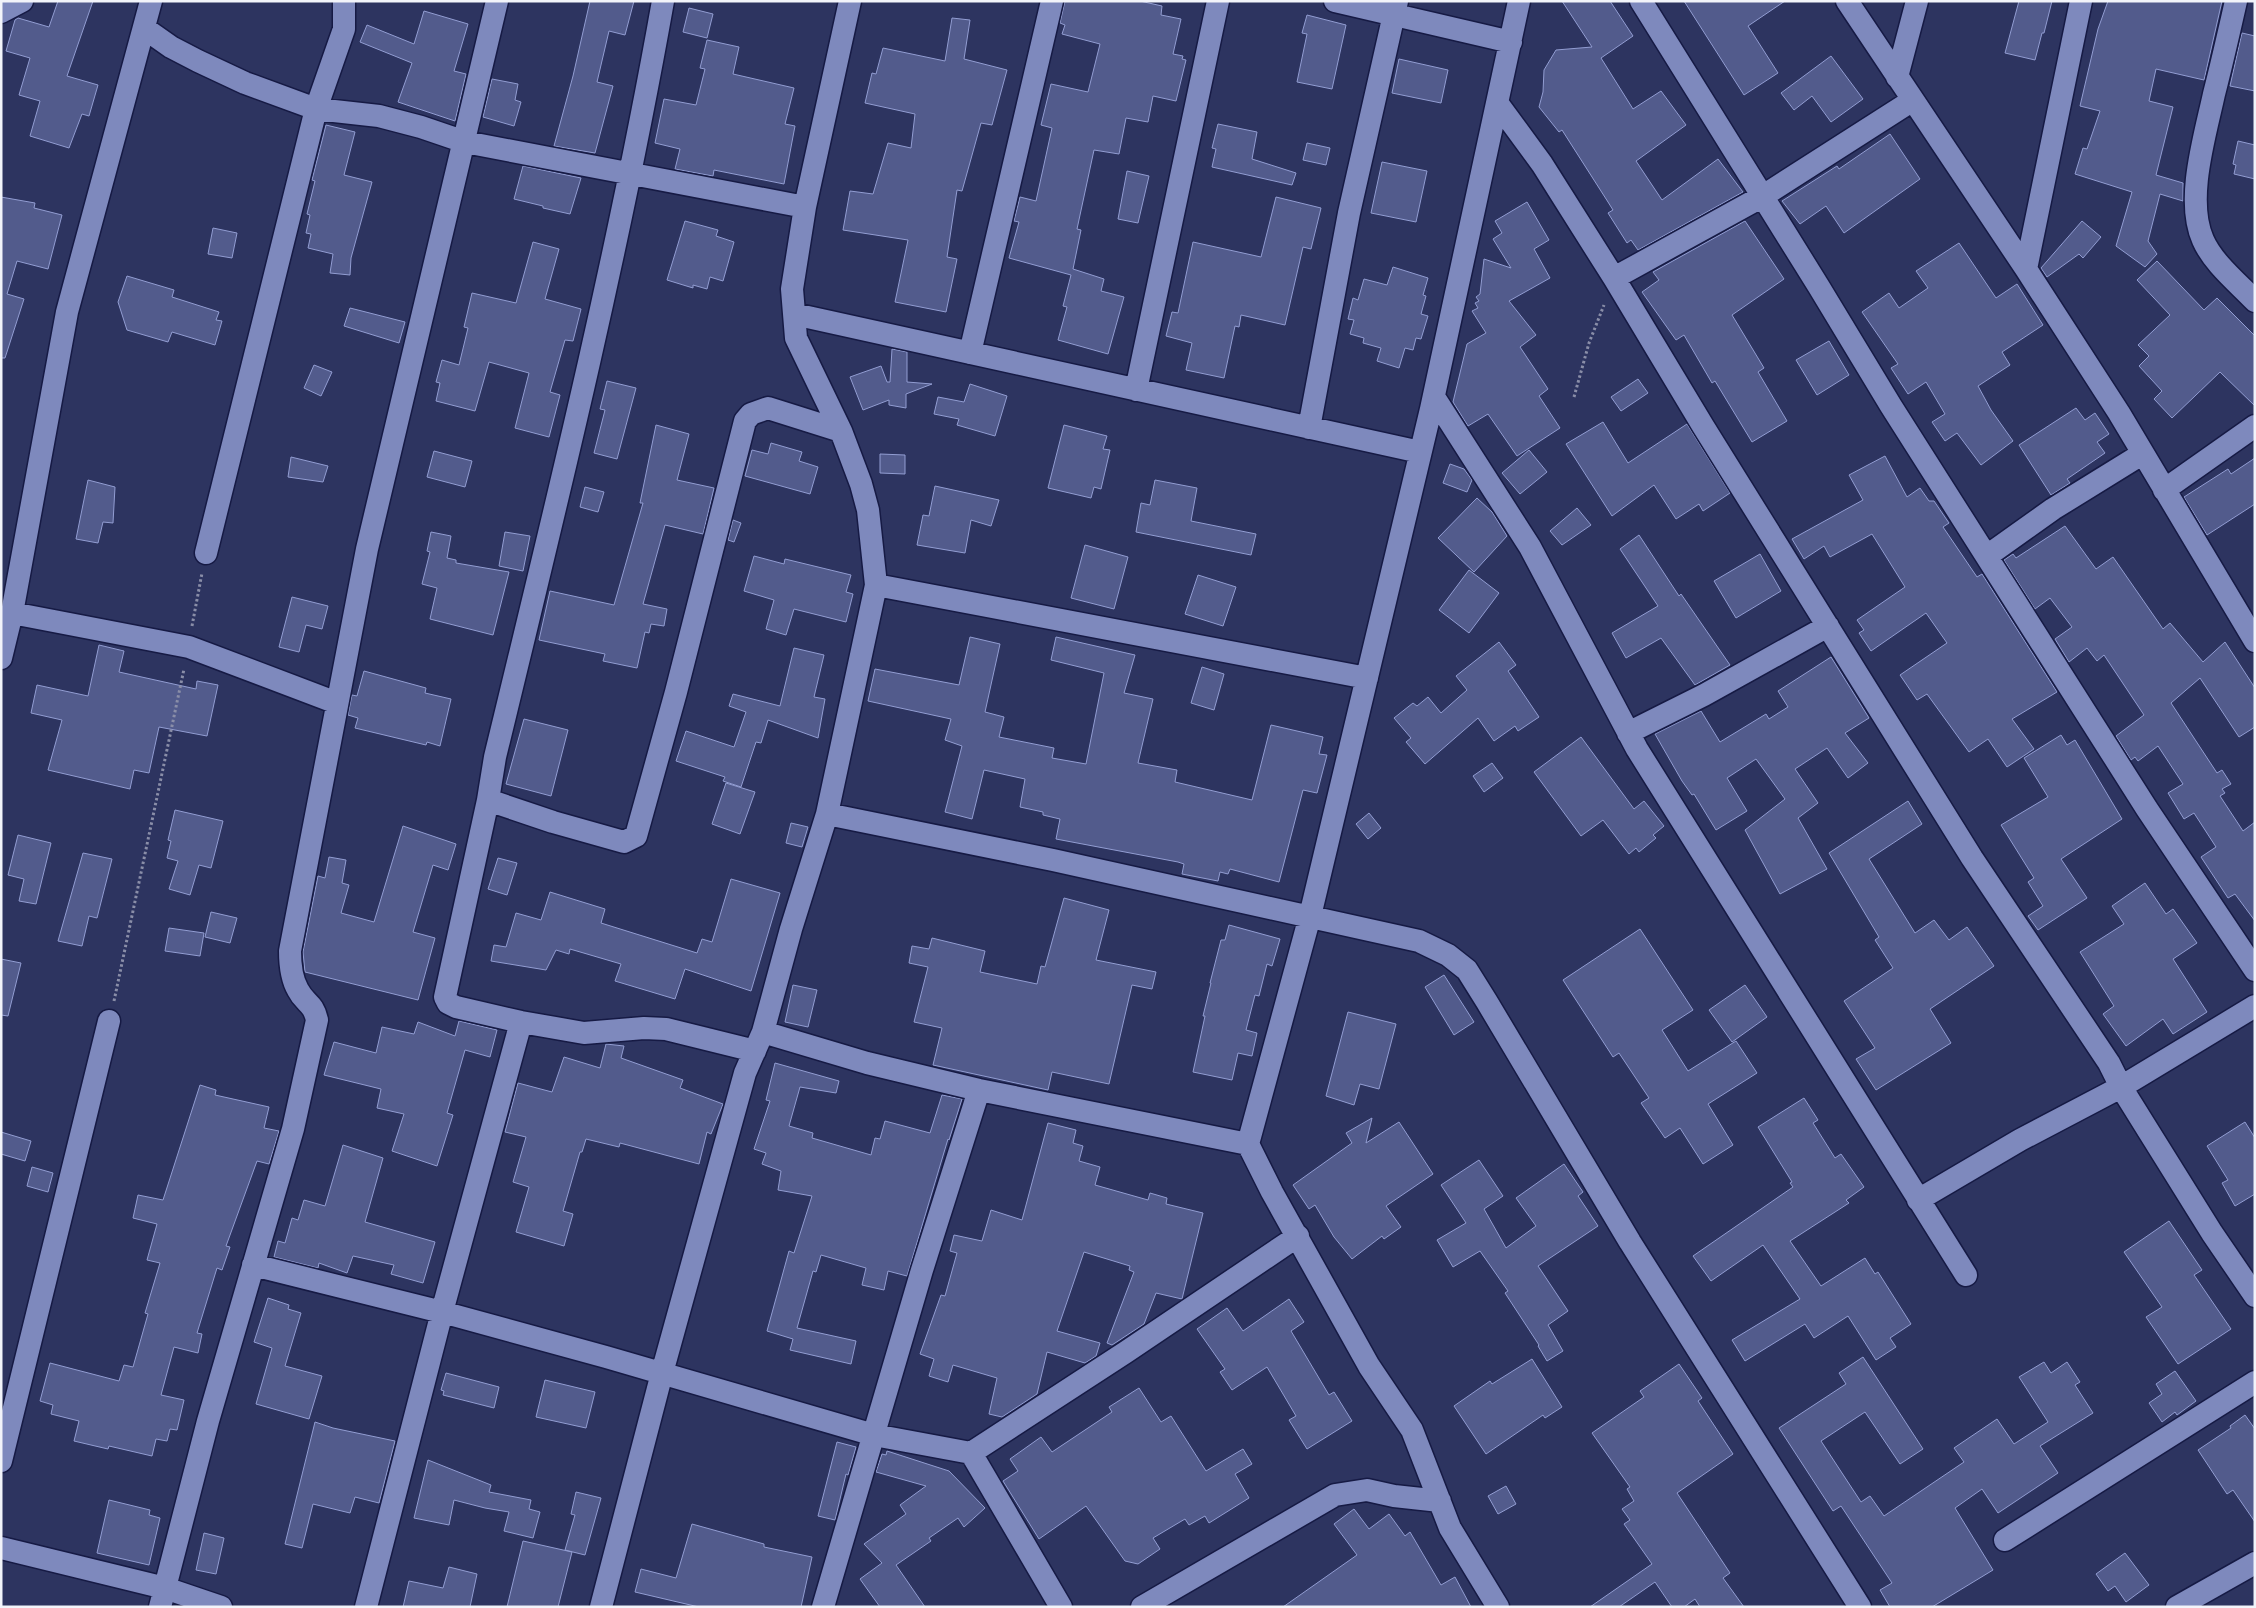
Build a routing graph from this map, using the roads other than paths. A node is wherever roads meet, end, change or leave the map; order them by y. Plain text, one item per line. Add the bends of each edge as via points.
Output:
1 (22, 1) edge
2 (151, 1) edge
3 (344, 1) edge
4 (497, 1) edge
5 (663, 1) edge
6 (850, 1) edge
7 (1052, 1) edge
8 (1218, 1) edge
9 (1335, 1) edge
10 (1519, 1) edge
11 (1641, 1) edge
12 (1847, 1) edge
13 (1917, 1) edge
14 (2082, 1) edge
15 (2236, 1) edge
16 (1395, 8) edge
17 (1, 12) edge
18 (144, 28) junction
19 (1512, 42) junction
20 (1897, 77) junction
21 (1912, 100) junction
22 (1498, 104) junction
23 (316, 109) junction
24 (464, 142) junction
25 (631, 173) junction
26 (1763, 196) junction
27 (805, 207) junction
28 (2026, 269) junction
29 (1614, 278) junction
30 (2255, 301) edge
31 (794, 314) junction
32 (970, 353) junction
33 (1136, 390) junction
34 (1434, 396) junction
35 (2255, 426) edge
36 (1309, 428) junction
37 (841, 431) junction
38 (1420, 452) junction
39 (2142, 454) junction
40 (2164, 490) junction
41 (206, 553) road end
42 (1987, 556) junction
43 (876, 585) junction
44 (12, 613) junction
45 (1828, 626) junction
46 (2255, 641) edge
47 (1, 658) edge
48 (1367, 678) junction
49 (338, 703) junction
50 (1628, 733) junction
51 (488, 800) junction
52 (827, 814) junction
53 (1310, 916) junction
54 (2255, 970) edge
55 (2255, 1006) edge
56 (110, 1021) road end
57 (521, 1022) junction
58 (759, 1041) junction
59 (2121, 1087) junction
60 (979, 1090) junction
61 (1248, 1144) junction
62 (1918, 1200) junction
63 (1298, 1236) junction
64 (253, 1265) junction
65 (1966, 1275) dead end
66 (2255, 1296) edge
67 (442, 1312) junction
68 (662, 1373) junction
69 (2255, 1382) edge
70 (874, 1436) junction
71 (971, 1454) junction
72 (1, 1461) edge
73 (1440, 1501) junction
74 (2005, 1540) dead end
75 (1, 1548) edge
76 (2255, 1563) edge
77 (162, 1598) edge
78 (220, 1607) edge
79 (366, 1607) edge
80 (601, 1607) edge
81 (823, 1607) edge
82 (1061, 1607) edge
83 (1142, 1607) edge
84 (1498, 1607) edge
85 (1860, 1607) edge
86 (2177, 1607) edge

1 - 17 street
2 - 18 street
3 - 23 street via 344,29
4 - 24 street
5 - 25 street
6 - 27 street
7 - 32 street
8 - 33 street
9 - 16 street
10 - 19 street
11 - 26 street
12 - 20 street
13 - 20 street
14 - 28 street
15 - 30 street via 2201,154 2197,222 2203,241 2219,264
16 - 19 street
16 - 36 street via 1349,214
18 - 23 street via 207,66
18 - 44 street via 67,312
19 - 22 street
20 - 21 street
21 - 26 street
21 - 28 street
22 - 29 street via 1542,164
22 - 34 street
23 - 24 street via 379,116
23 - 41 street
24 - 25 street
24 - 49 street via 367,549
25 - 27 street
25 - 51 street via 495,757
26 - 29 street
26 - 42 street
27 - 31 street via 792,289
28 - 39 street via 2120,414
29 - 45 street
31 - 32 street
31 - 37 street via 796,338
32 - 33 street
33 - 36 street
34 - 38 street
34 - 50 street via 1530,548
35 - 40 street
36 - 38 street
37 - 43 street via 868,510
37 - 51 street via 768,408 751,414 746,421 636,836 624,842
38 - 48 street
39 - 40 street
39 - 42 street via 2053,509
40 - 46 street
42 - 54 street via 2142,801
43 - 48 street
43 - 52 street
44 - 47 street
44 - 49 street via 189,647
45 - 50 street
45 - 59 street via 1972,858 2109,1063
48 - 53 street
49 - 64 street via 290,951 290,968 298,991 314,1008 317,1020 293,1129
50 - 62 street
51 - 57 street via 445,997 456,1007
52 - 53 street
52 - 58 street
53 - 61 street
53 - 85 street via 1419,941 1448,955 1467,970 1630,1242
55 - 59 street
56 - 72 street
57 - 58 street via 584,1033 666,1029
57 - 67 street
58 - 60 street
58 - 68 street via 745,1073
59 - 62 street via 2020,1140
59 - 66 street
60 - 61 street
60 - 70 street
61 - 63 street
62 - 65 street
63 - 71 street
63 - 73 street via 1369,1366 1412,1430
64 - 67 street
64 - 77 street
67 - 68 street
67 - 79 street
68 - 70 street
68 - 80 street
69 - 74 street
70 - 71 street
70 - 81 street
71 - 82 street
73 - 83 street via 1367,1490 1335,1495
73 - 84 street via 1450,1528
75 - 77 street
76 - 86 street
77 - 78 street

